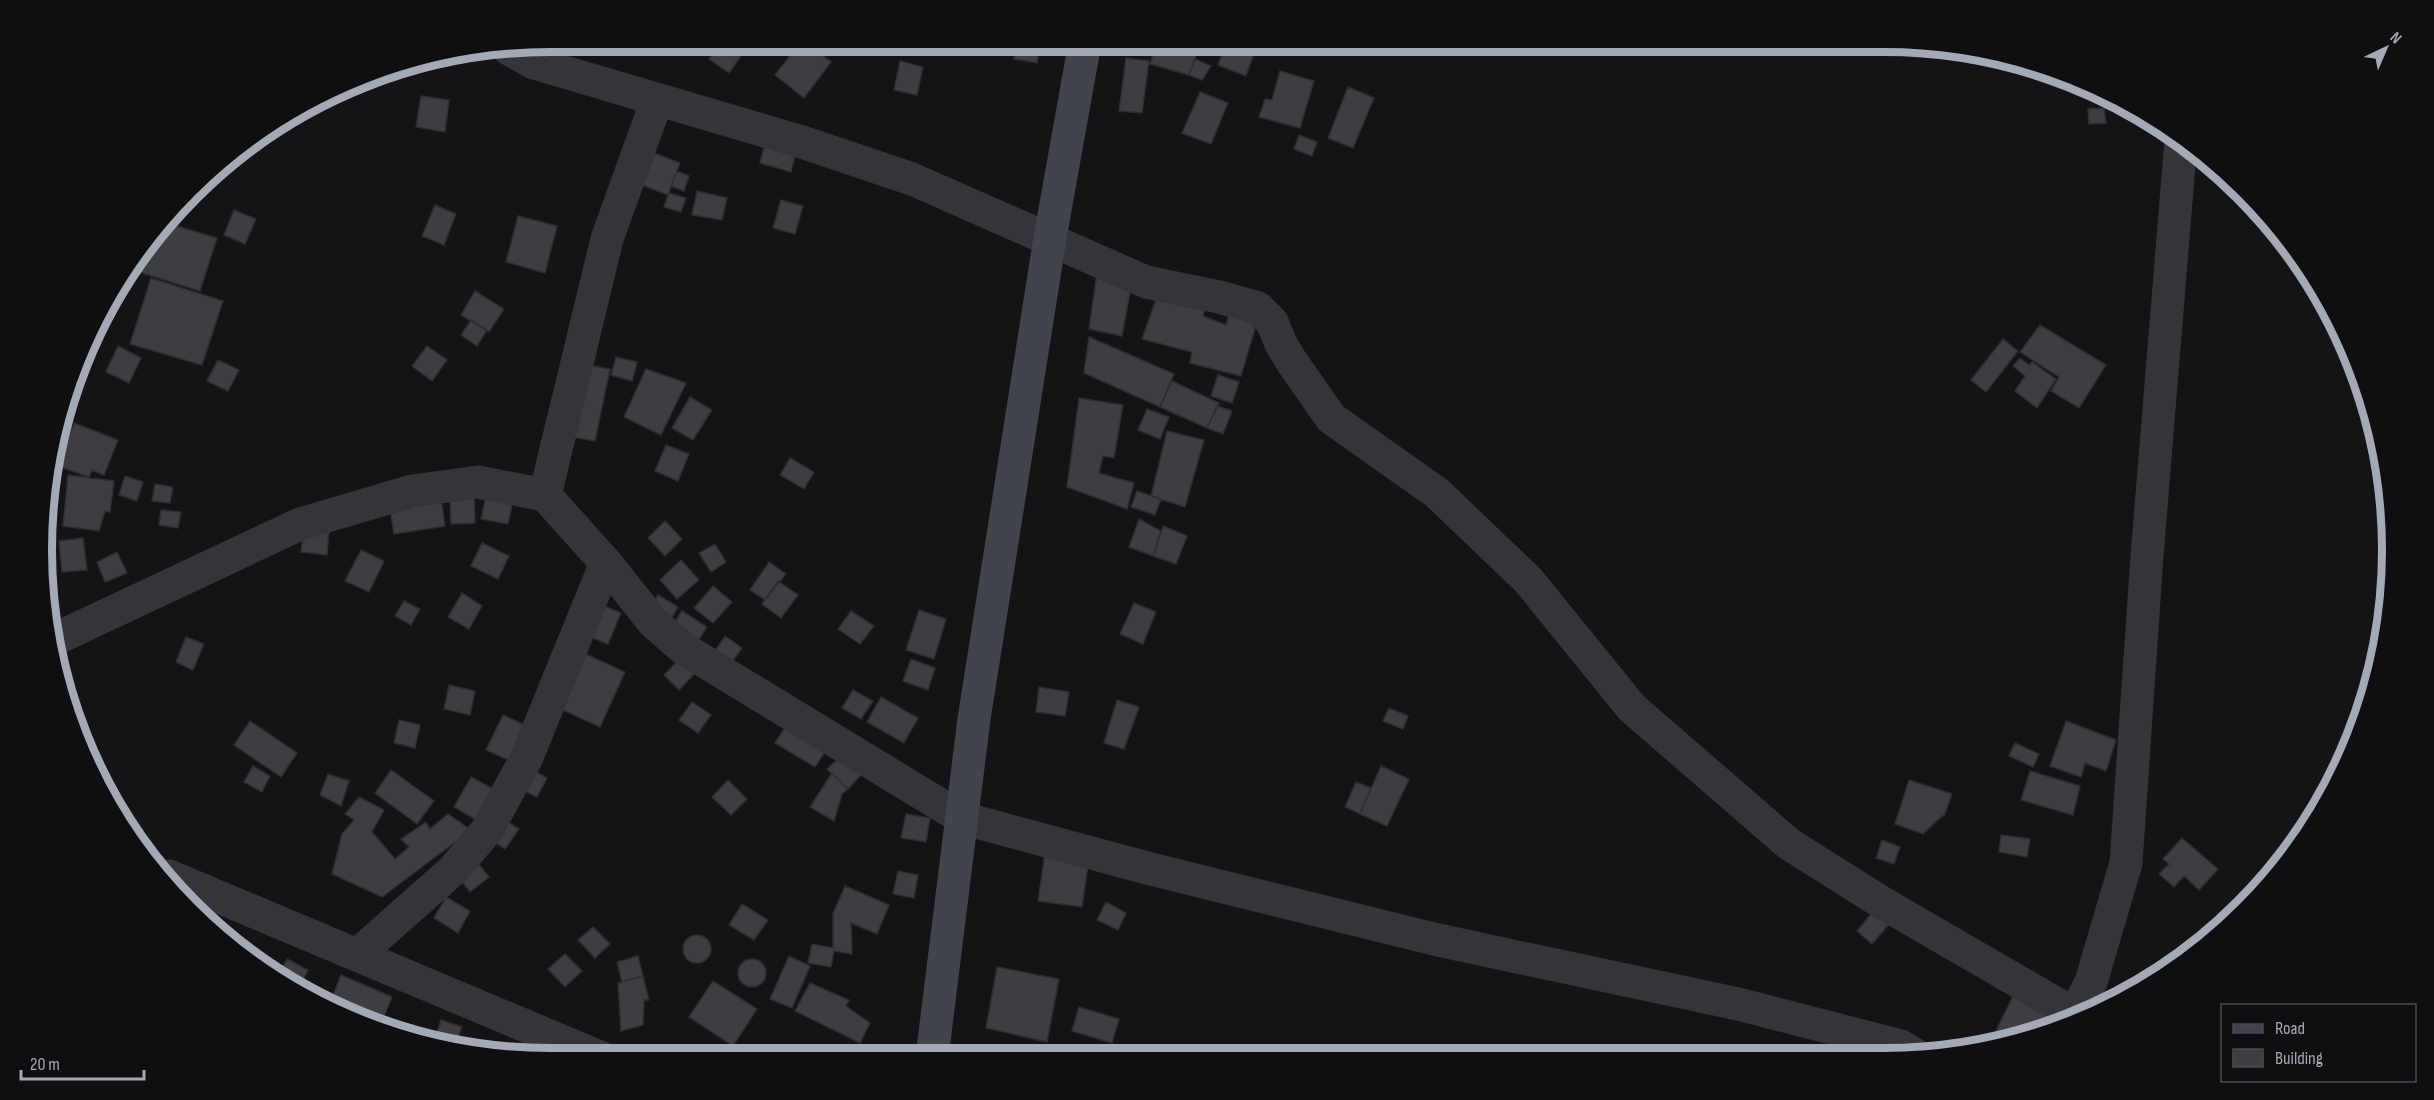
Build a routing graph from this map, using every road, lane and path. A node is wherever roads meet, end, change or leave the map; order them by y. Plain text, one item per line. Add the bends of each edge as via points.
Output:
1 (1083, 52) edge
2 (518, 54) edge
3 (657, 100) junction
4 (2180, 150) edge
5 (1050, 238) junction
6 (545, 495) junction
7 (606, 563) junction
8 (60, 637) edge
9 (962, 818) junction
10 (177, 880) edge
11 (357, 955) junction
12 (2081, 1007) edge
13 (2070, 1012) edge
14 (1902, 1047) edge
15 (578, 1048) edge
16 (933, 1048) edge

1 - 5 main road
2 - 3 street via 534,63
3 - 5 street via 912,179
3 - 6 street via 607,239
4 - 12 street via 2126,863
5 - 9 main road
5 - 13 street via 1146,282 1258,308 1272,322 1292,362 1331,418 1437,492 1528,580 1632,708 1780,837 1881,902
6 - 7 street
6 - 8 street via 478,482 412,491 300,524
7 - 9 street via 653,622 684,649
7 - 11 street via 527,757 488,830 454,868
9 - 14 street via 1438,940 1738,1004
9 - 16 main road
10 - 11 street
11 - 15 street

